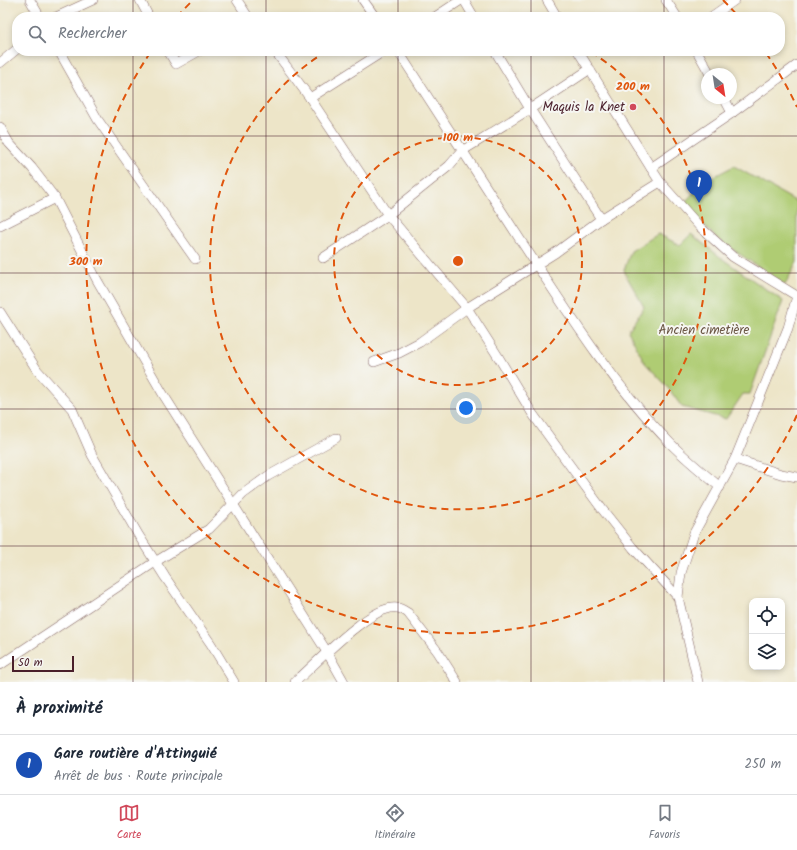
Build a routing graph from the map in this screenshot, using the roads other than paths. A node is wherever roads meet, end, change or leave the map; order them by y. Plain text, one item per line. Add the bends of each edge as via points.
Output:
1 (30, 0) edge
2 (93, 0) edge
3 (140, 0) edge
4 (237, 0) edge
5 (363, 0) edge
6 (461, 0) edge
7 (464, 0) edge
8 (547, 0) edge
9 (666, 0) edge
10 (735, 0) edge
11 (37, 12) edge
12 (67, 12) edge
13 (146, 12) edge
14 (245, 12) edge
15 (371, 12) edge
16 (443, 12) edge
17 (471, 12) edge
18 (555, 12) edge
19 (673, 12) edge
20 (718, 12) edge
21 (12, 53) edge
22 (62, 56) edge
23 (171, 56) edge
24 (190, 56) edge
25 (279, 56) edge
26 (376, 56) edge
27 (401, 56) edge
28 (498, 56) edge
29 (581, 56) edge
30 (700, 56) edge
31 (0, 63) edge
32 (797, 65) edge
33 (707, 68) edge
34 (590, 69) junction
35 (310, 98) junction
36 (727, 104) edge
37 (530, 109) junction
38 (732, 112) junction
39 (0, 127) edge
40 (462, 151) junction
41 (651, 168) junction
42 (660, 182) junction
43 (55, 198) junction
44 (388, 215) junction
45 (601, 219) junction
46 (0, 226) edge
47 (323, 258) dead end
48 (195, 259) dead end
49 (536, 264) junction
50 (797, 296) edge
51 (467, 308) junction
52 (0, 312) edge
53 (374, 362) dead end
54 (336, 438) dead end
55 (735, 459) junction
56 (797, 477) edge
57 (720, 487) junction
58 (233, 504) junction
59 (155, 562) junction
60 (678, 597) junction
61 (327, 652) junction
62 (0, 665) edge
63 (234, 682) edge
64 (295, 682) edge
65 (344, 682) edge
66 (457, 682) edge
67 (698, 682) edge

1 - 11 street
2 - 12 street
3 - 13 street
4 - 14 street
5 - 15 street
6 - 16 street
7 - 17 street
8 - 18 street
9 - 19 street
10 - 20 street
21 - 31 street
22 - 48 street via 98,120
23 - 24 street via 176,64
25 - 35 street
26 - 35 street
27 - 40 street
28 - 37 street
29 - 34 street
30 - 33 street
32 - 38 street
34 - 37 street
34 - 41 street
35 - 44 street
36 - 38 street
37 - 40 street
37 - 45 street
38 - 41 street
39 - 43 street via 9,143
40 - 44 street via 449,166
40 - 49 street
41 - 42 street
42 - 45 street
42 - 50 street via 700,227 732,257
43 - 46 street
43 - 58 street via 97,280 163,394
44 - 47 street
44 - 51 street
45 - 49 street
49 - 51 street
49 - 57 street via 588,340 639,407 670,443
50 - 55 street via 788,328
51 - 53 street via 420,342
51 - 60 street via 532,413 566,460 602,509
52 - 59 street via 37,370 72,409 92,455
54 - 58 street via 268,476
55 - 56 street
55 - 57 street
57 - 60 street via 694,533 681,573
58 - 59 street via 210,529
58 - 61 street
59 - 62 street
59 - 63 street
60 - 67 street
61 - 64 street
61 - 65 street
61 - 66 street via 369,618 396,607 408,613

